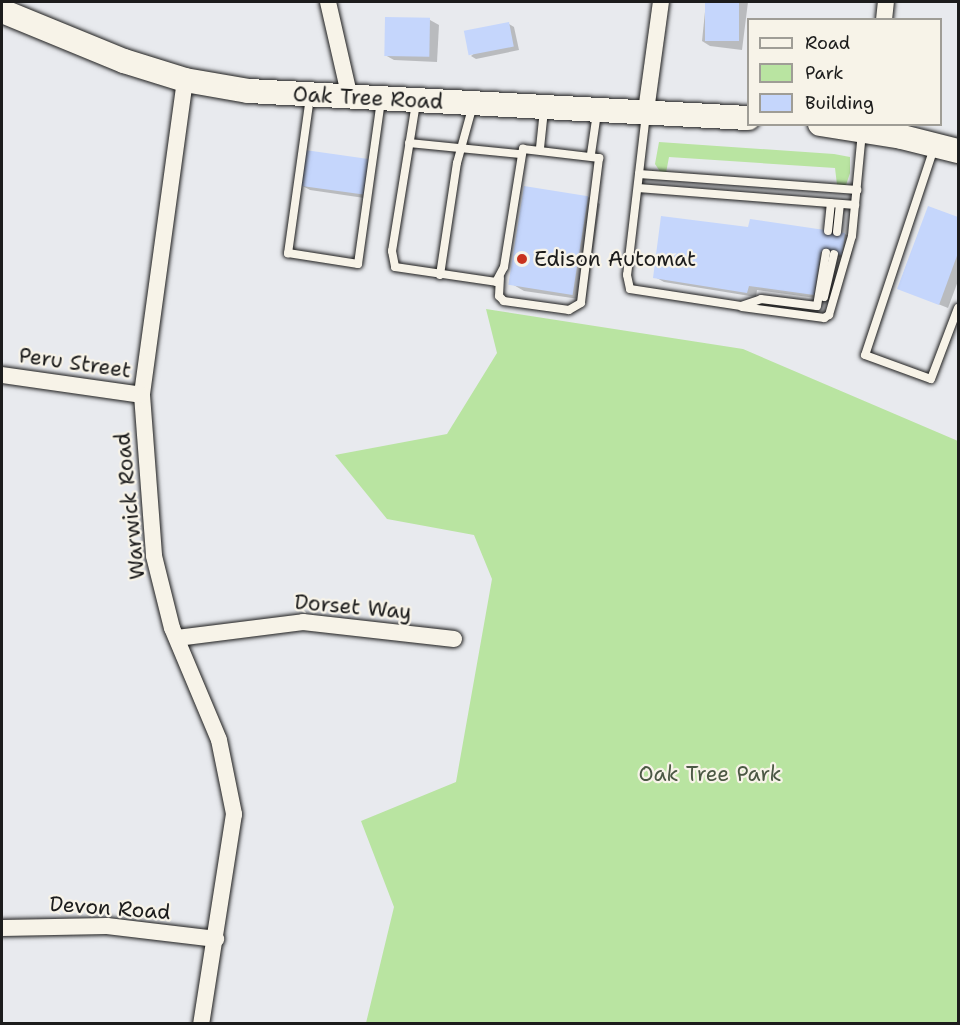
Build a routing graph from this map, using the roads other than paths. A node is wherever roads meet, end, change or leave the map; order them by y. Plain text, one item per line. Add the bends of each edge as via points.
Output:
1 (328, 2) edge
2 (661, 2) edge
3 (886, 2) edge
4 (2, 11) edge
5 (884, 18) edge
6 (185, 80) junction
7 (310, 96) junction
8 (350, 98) junction
9 (381, 99) junction
10 (416, 101) junction
11 (473, 103) junction
12 (545, 106) junction
13 (598, 109) junction
14 (646, 111) junction
15 (747, 118) edge
16 (844, 126) edge
17 (867, 128) edge
18 (409, 143) junction
19 (935, 145) junction
20 (461, 148) junction
21 (540, 148) junction
22 (958, 151) edge
23 (520, 154) junction
24 (591, 154) junction
25 (639, 174) junction
26 (638, 188) junction
27 (857, 190) junction
28 (836, 204) junction
29 (855, 205) junction
30 (828, 231) dead end
31 (837, 232) dead end
32 (830, 253) dead end
33 (440, 275) junction
34 (500, 278) junction
35 (741, 306) junction
36 (958, 308) edge
37 (2, 375) edge
38 (142, 396) junction
39 (177, 638) junction
40 (454, 639) dead end
41 (2, 928) edge
42 (216, 939) junction
43 (201, 1023) edge

1 - 8 street
2 - 14 street
3 - 5 street
4 - 6 main road, Oak Tree Road via 124,61
6 - 7 main road, Oak Tree Road
6 - 38 street, Warwick Road
7 - 8 main road, Oak Tree Road
7 - 9 lane via 288,253 358,264
8 - 9 main road, Oak Tree Road
9 - 10 main road, Oak Tree Road
10 - 11 main road, Oak Tree Road
10 - 18 lane
11 - 12 main road, Oak Tree Road
11 - 20 lane
12 - 13 main road, Oak Tree Road
12 - 21 lane
13 - 14 main road, Oak Tree Road
13 - 24 lane
14 - 15 main road, Oak Tree Road
14 - 25 lane
16 - 17 main road
17 - 19 main road
17 - 27 lane
18 - 20 lane
18 - 33 lane via 392,263
19 - 22 main road
19 - 36 lane via 864,355 931,379
20 - 23 lane
20 - 33 lane
21 - 23 lane via 525,148
21 - 24 lane
23 - 34 lane
24 - 34 lane via 599,158 600,169 581,303 569,310 504,301 499,296
25 - 26 lane
25 - 27 lane
26 - 28 lane
26 - 35 lane via 627,275 630,289
27 - 29 lane
28 - 29 lane
28 - 30 lane
28 - 31 lane
29 - 35 lane via 852,236 829,315 824,318
32 - 35 lane via 820,302 811,306 761,299
33 - 34 lane via 489,283
37 - 38 street, Peru Street
38 - 39 street, Warwick Road via 154,556
39 - 40 street, Dorset Way via 303,622
39 - 42 street, Warwick Road via 219,740 234,814
41 - 42 street, Devon Road via 107,926
42 - 43 street, Warwick Road

